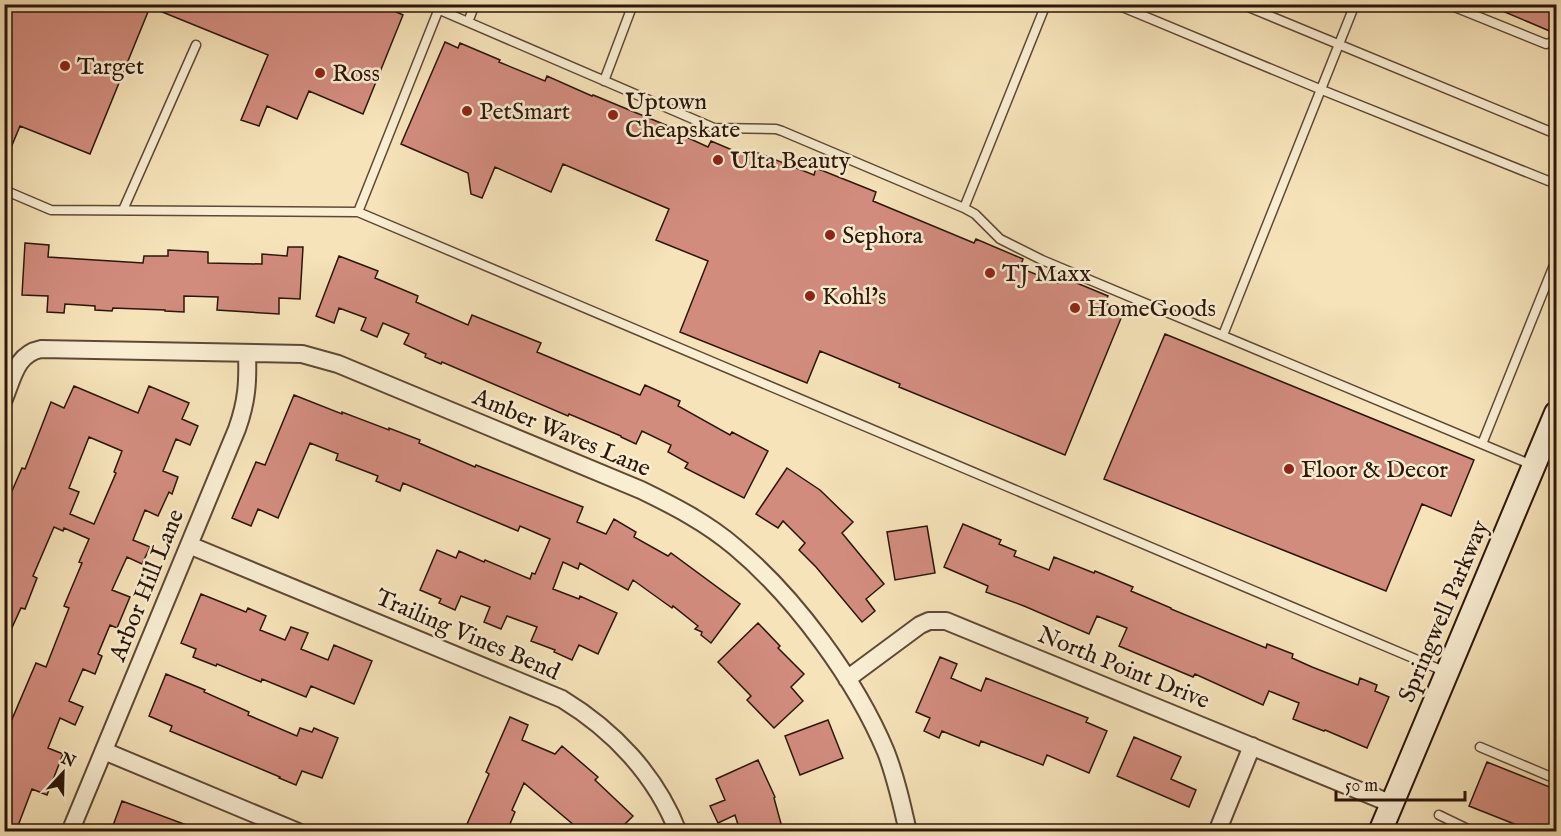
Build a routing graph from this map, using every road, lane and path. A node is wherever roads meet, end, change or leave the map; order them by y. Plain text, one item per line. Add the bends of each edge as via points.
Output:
1 (426, 4) edge
2 (475, 4) edge
3 (633, 4) edge
4 (1046, 4) edge
5 (1115, 4) edge
6 (1241, 4) edge
7 (1355, 4) edge
8 (1447, 4) edge
9 (440, 7) edge
10 (468, 22) junction
11 (1557, 41) edge
12 (196, 45) dead end
13 (1339, 45) junction
14 (604, 81) junction
15 (1322, 90) junction
16 (1557, 134) edge
17 (1557, 184) edge
18 (4, 190) edge
19 (964, 208) junction
20 (123, 210) junction
21 (358, 212) junction
22 (1557, 260) edge
23 (1223, 335) junction
24 (247, 352) junction
25 (4, 399) edge
26 (1557, 413) edge
27 (1482, 444) junction
28 (1534, 466) junction
29 (189, 545) junction
30 (1446, 672) junction
31 (847, 679) junction
32 (1252, 746) junction
33 (1480, 747) dead end
34 (104, 751) junction
35 (1557, 779) edge
36 (1392, 804) junction
37 (1439, 814) dead end
38 (70, 831) edge
39 (298, 831) edge
40 (678, 831) edge
41 (908, 831) edge
42 (1217, 831) edge
43 (1380, 831) edge
44 (1474, 831) edge

1 - 9 lane
2 - 10 lane
3 - 14 lane
4 - 19 lane
5 - 15 lane
6 - 13 lane
7 - 13 lane
8 - 11 lane via 1546,44
9 - 10 lane
9 - 21 lane
10 - 14 lane
12 - 20 lane
13 - 15 lane
13 - 16 lane
14 - 19 lane via 714,128 776,129
15 - 17 lane
15 - 23 lane
18 - 20 lane via 51,210
19 - 23 lane via 1000,239 1042,260
20 - 21 lane
21 - 30 lane
22 - 27 lane
23 - 27 lane
24 - 25 street, Amber Waves Lane via 41,349 22,358
24 - 29 street, Arbor Hill Lane via 243,410
24 - 31 street, Amber Waves Lane via 302,354 338,364 671,505 735,547 762,572 814,631
26 - 28 street, Springwell Parkway
27 - 28 lane
28 - 30 street, Springwell Parkway
29 - 34 street, Arbor Hill Lane
29 - 40 street, Trailing Vines Bend via 581,710 634,759
30 - 36 street, Springwell Parkway
31 - 32 street, North Point Drive via 920,625 946,621
31 - 41 street, Amber Waves Lane via 886,754
32 - 36 street, North Point Drive
32 - 42 street
33 - 35 lane
34 - 38 street, Arbor Hill Lane
34 - 39 street
36 - 43 street, Springwell Parkway
37 - 44 lane

